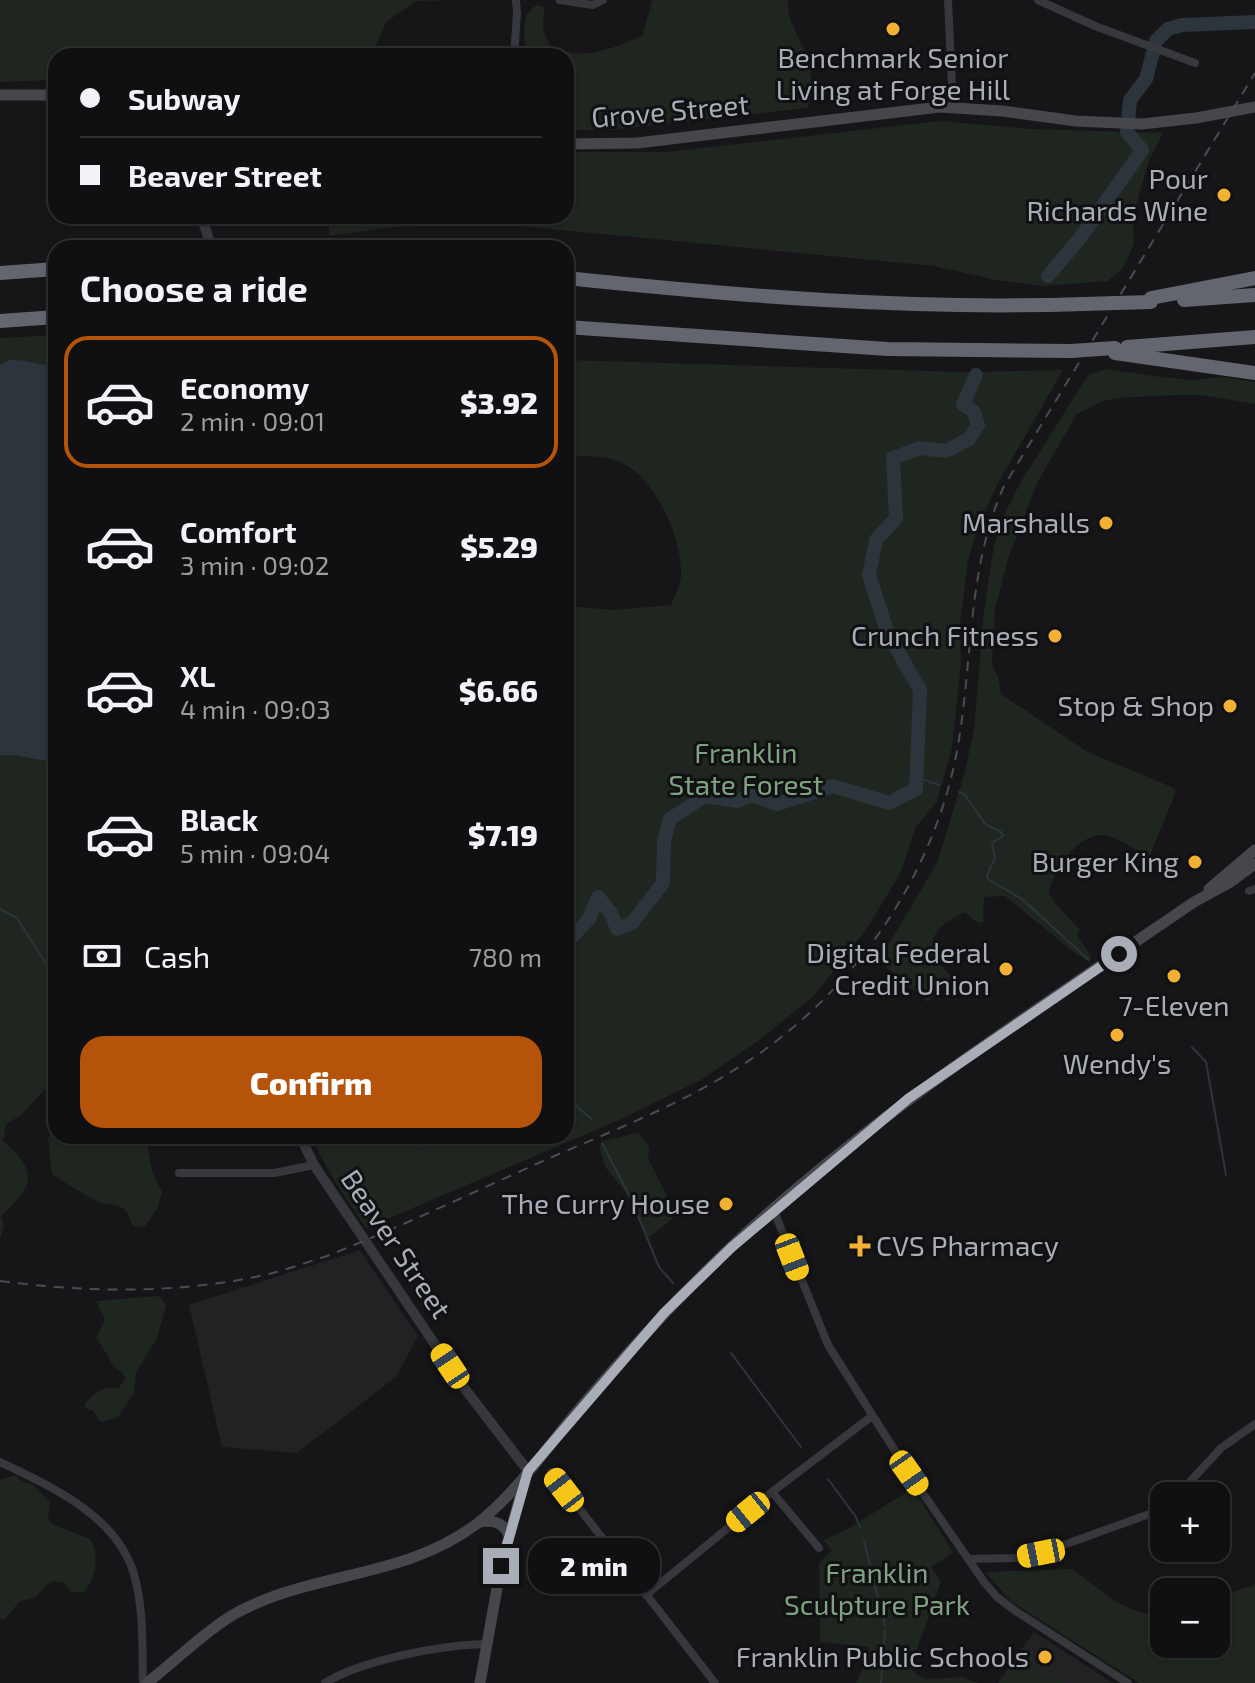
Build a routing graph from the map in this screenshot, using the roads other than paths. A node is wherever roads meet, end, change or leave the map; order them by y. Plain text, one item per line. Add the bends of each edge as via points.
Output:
1 (516, 0) edge
2 (560, 0) edge
3 (603, 0) edge
4 (948, 0) edge
5 (1038, 0) edge
6 (515, 48) edge
7 (1195, 63) dead end
8 (0, 95) edge
9 (48, 95) edge
10 (953, 107) junction
11 (1255, 107) edge
12 (574, 144) edge
13 (48, 270) edge
14 (0, 273) edge
15 (1255, 278) edge
16 (574, 279) edge
17 (1255, 295) edge
18 (1151, 300) junction
19 (48, 318) edge
20 (0, 321) edge
21 (574, 328) edge
22 (1255, 337) edge
23 (1115, 350) junction
24 (1255, 373) edge
25 (1255, 850) edge
26 (1255, 864) edge
27 (1194, 902) junction
28 (304, 1144) edge
29 (314, 1165) junction
30 (179, 1173) dead end
31 (774, 1211) junction
32 (872, 1416) junction
33 (1255, 1424) edge
34 (0, 1462) edge
35 (528, 1471) junction
36 (551, 1472) dead end
37 (1190, 1482) edge
38 (772, 1492) junction
39 (1150, 1514) edge
40 (479, 1522) junction
41 (509, 1535) junction
42 (819, 1548) dead end
43 (969, 1559) junction
44 (646, 1595) junction
45 (485, 1644) junction
46 (145, 1683) edge
47 (325, 1683) edge
48 (480, 1683) edge
49 (715, 1683) edge
50 (1128, 1683) edge

1 - 6 street
2 - 3 street via 593,5
4 - 10 street
5 - 7 street
8 - 9 main road
10 - 11 main road, Grove Street via 1142,124
10 - 12 main road, Grove Street via 637,143
13 - 14 highway
15 - 18 highway
16 - 18 highway, bridge via 940,306
17 - 18 highway
19 - 20 highway
21 - 23 highway, bridge via 888,349
22 - 23 highway
23 - 24 highway
25 - 27 main road
26 - 27 main road
27 - 31 main road via 909,1098
28 - 29 street, Beaver Street
29 - 30 street via 274,1173
29 - 35 street, Beaver Street via 465,1389
31 - 32 street via 823,1335
31 - 35 main road via 664,1313
32 - 38 street
32 - 43 street
33 - 37 street via 1221,1448
34 - 46 street via 100,1520 125,1550 140,1607
35 - 40 main road
35 - 41 main road
36 - 44 street
38 - 42 street
38 - 44 street
39 - 43 street via 1041,1553
40 - 41 main road via 498,1522
40 - 46 main road via 407,1561 240,1611
41 - 45 main road
43 - 50 street via 1001,1601
44 - 49 street
45 - 47 street via 458,1644 357,1668
45 - 48 main road

